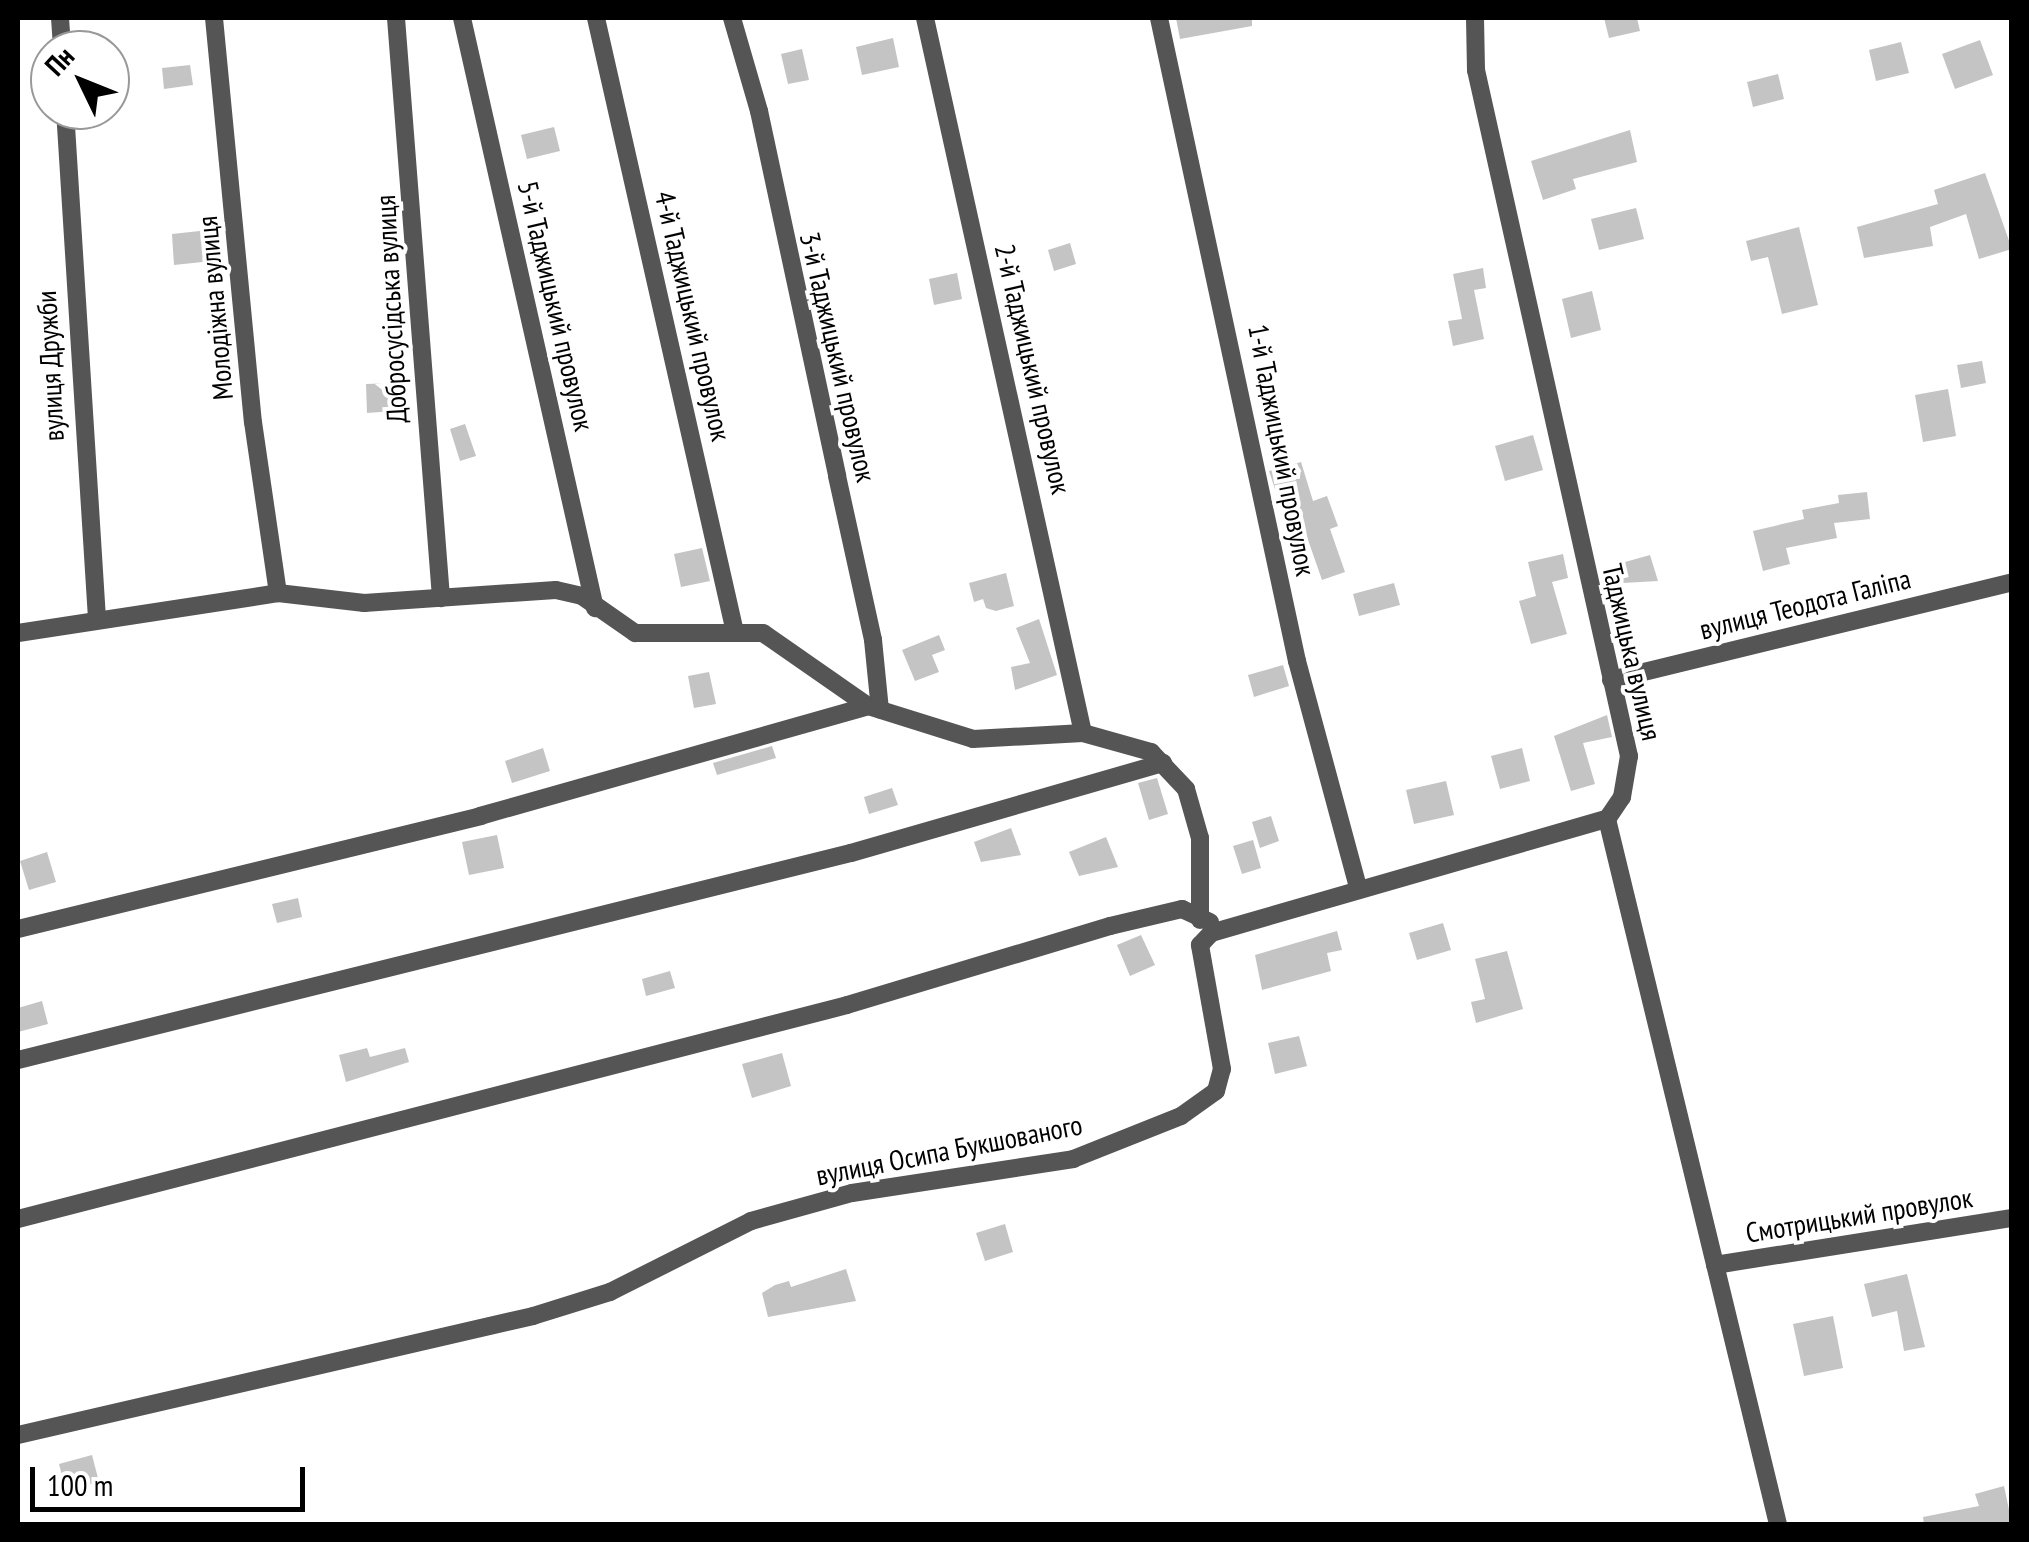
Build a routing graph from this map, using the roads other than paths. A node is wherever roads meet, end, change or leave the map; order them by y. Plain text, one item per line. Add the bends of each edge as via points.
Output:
1 (214, 18) edge
2 (396, 18) edge
3 (462, 18) edge
4 (596, 18) edge
5 (732, 18) edge
6 (925, 18) edge
7 (1159, 18) edge
8 (1475, 18) edge
9 (66, 130) edge
10 (2012, 582) edge
11 (278, 593) junction
12 (440, 598) junction
13 (595, 608) junction
14 (97, 618) junction
15 (734, 628) junction
16 (18, 633) edge
17 (1611, 680) junction
18 (874, 708) junction
19 (1083, 733) junction
20 (1164, 762) junction
21 (1608, 819) junction
22 (1360, 890) junction
23 (1200, 920) junction
24 (1230, 926) junction
25 (18, 929) edge
26 (18, 1060) edge
27 (2012, 1218) edge
28 (18, 1219) edge
29 (1715, 1265) junction
30 (18, 1435) edge
31 (1778, 1524) edge

1 - 11 street, Молодіжна вулиця via 253,422
2 - 12 street, Добросусідська вулиця
3 - 13 street, 5-й Таджицький провулок
4 - 15 street, 4-й Таджицький провулок
5 - 18 street, 3-й Таджицький провулок via 759,112 872,640
6 - 19 street, 2-й Таджицький провулок
7 - 22 street, 1-й Таджицький провулок via 1297,661
8 - 17 street, Таджицька вулиця via 1476,70
9 - 14 street, вулиця Дружби
10 - 17 street, вулиця Теодота Галіпа
11 - 12 street via 364,602
11 - 14 street
12 - 13 street via 556,590
13 - 15 street via 635,633
14 - 16 street
15 - 18 street via 786,645
17 - 21 street, Таджицька вулиця via 1629,756 1622,797
18 - 19 street via 974,739
18 - 25 street via 480,816
19 - 20 street via 1121,740
20 - 23 street via 1186,789 1200,838
20 - 26 street via 852,853
21 - 22 street
21 - 29 street
22 - 24 street
23 - 24 street
23 - 28 street via 1182,910 1110,926 847,1006
24 - 30 street, вулиця Осипа Букшованого via 1200,944 1222,1069 1216,1091 1182,1116 1072,1158 852,1193 750,1222 610,1292 534,1316
27 - 29 street, Смотрицький провулок
29 - 31 street

